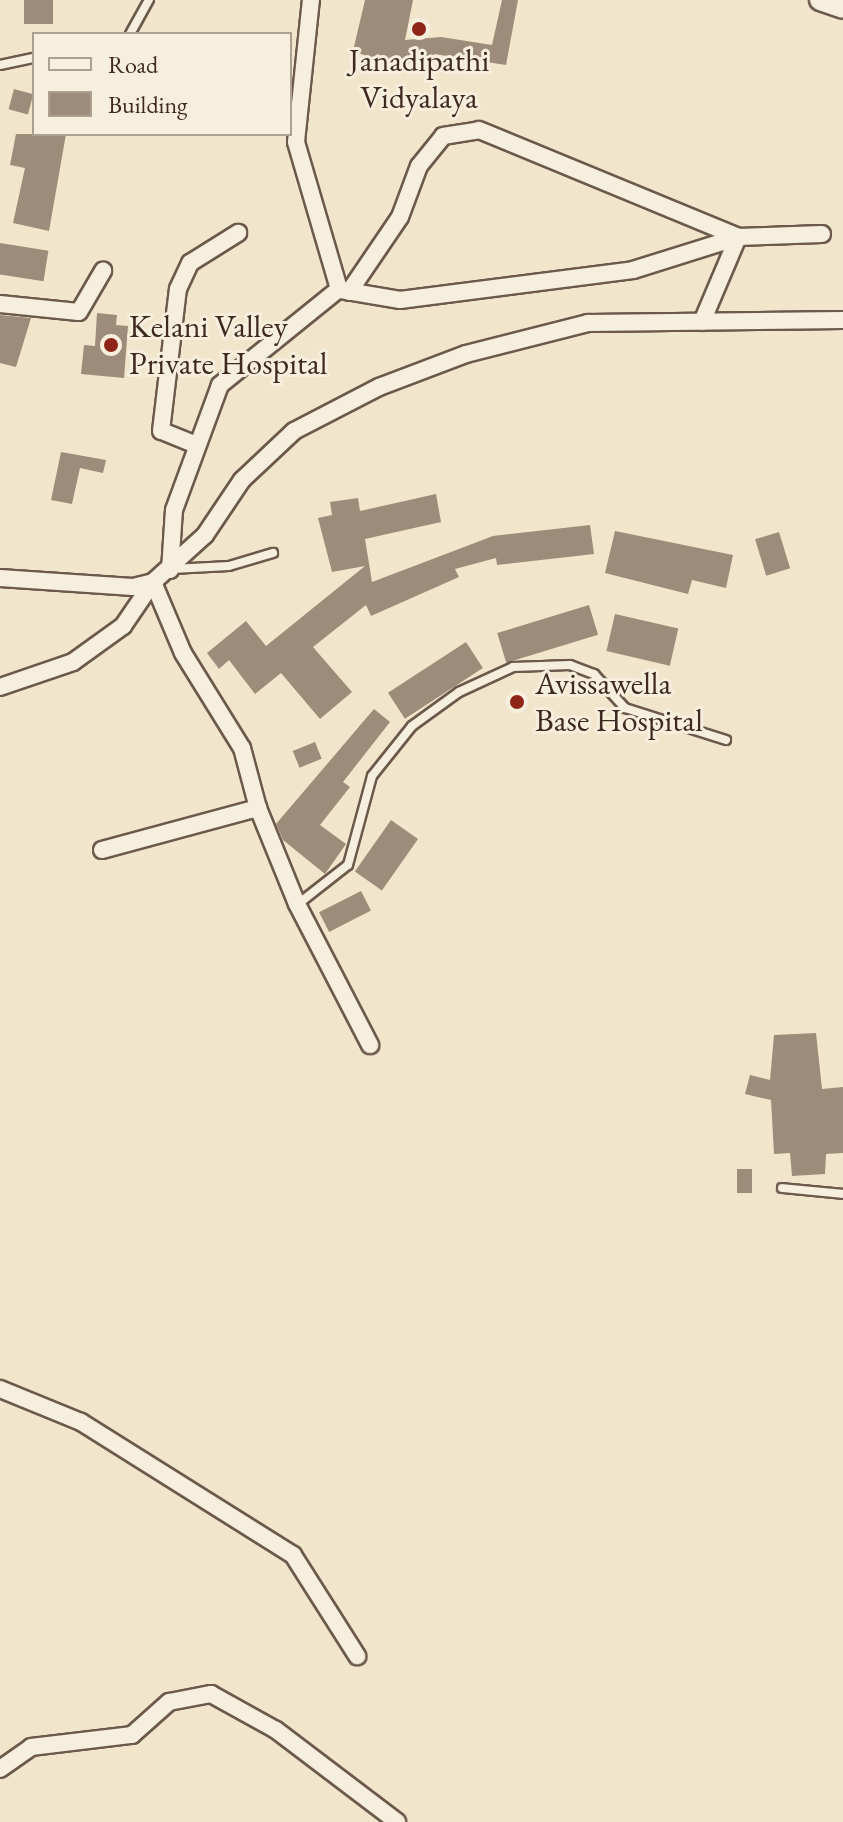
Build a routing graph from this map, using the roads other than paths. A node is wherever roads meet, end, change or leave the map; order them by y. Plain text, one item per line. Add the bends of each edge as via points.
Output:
1 (149, 0) edge
2 (311, 0) edge
3 (821, 0) edge
4 (843, 8) edge
5 (131, 32) edge
6 (32, 58) edge
7 (0, 65) edge
8 (238, 233) dead end
9 (822, 234) dead end
10 (738, 237) junction
11 (103, 271) dead end
12 (344, 291) junction
13 (0, 304) edge
14 (843, 320) edge
15 (702, 322) junction
16 (194, 444) junction
17 (273, 553) dead end
18 (170, 570) junction
19 (0, 578) edge
20 (153, 582) junction
21 (0, 687) edge
22 (726, 740) dead end
23 (258, 808) junction
24 (102, 850) dead end
25 (297, 904) junction
26 (370, 1045) dead end
27 (782, 1188) dead end
28 (843, 1194) edge
29 (0, 1389) edge
30 (357, 1656) dead end
31 (0, 1769) edge
32 (397, 1822) edge

1 - 5 lane
2 - 12 street via 296,142
3 - 4 street
6 - 7 lane
8 - 16 street via 190,263 178,289 161,431
9 - 10 street
10 - 12 street via 633,270 400,300
10 - 12 street via 479,130 443,136 419,166 400,217
10 - 15 street
11 - 13 street via 79,312
12 - 16 street via 220,385
14 - 15 street
15 - 18 street via 588,323 466,354 379,387 294,431 242,480 205,535
16 - 18 street via 174,510
17 - 18 lane via 229,566
18 - 20 street
19 - 20 street via 133,587
20 - 21 street via 123,626 73,662
20 - 23 street via 183,653 242,748
22 - 25 lane via 625,708 594,674 570,665 513,667 459,692 412,726 372,776 348,865
23 - 24 street
23 - 25 street
25 - 26 street
27 - 28 lane
29 - 30 street via 81,1422 293,1555
31 - 32 street via 31,1747 132,1735 169,1702 211,1694 276,1730

